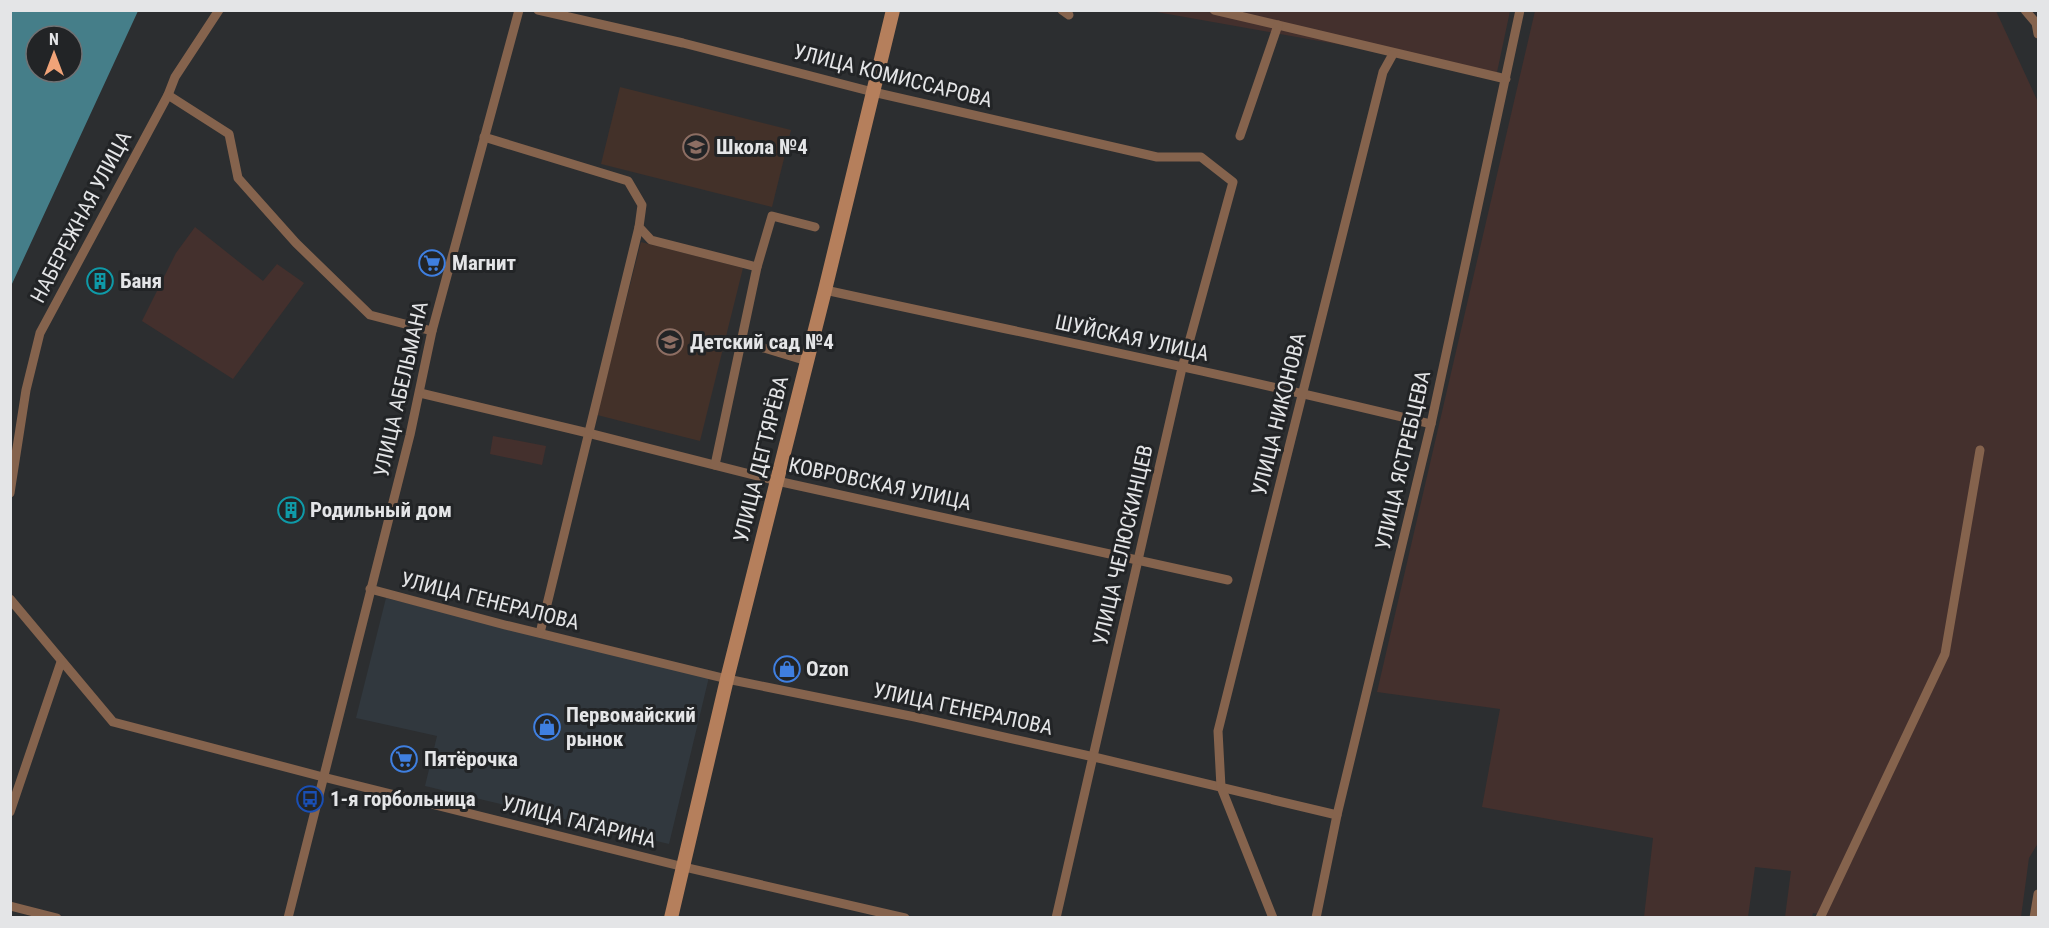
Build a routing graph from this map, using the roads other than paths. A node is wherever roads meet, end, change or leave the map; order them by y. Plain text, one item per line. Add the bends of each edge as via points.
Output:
1 (219, 10) edge
2 (519, 10) edge
3 (538, 10) edge
4 (893, 10) edge
5 (1214, 10) edge
6 (1520, 10) edge
7 (2025, 10) edge
8 (2038, 20) edge
9 (1278, 25) junction
10 (2038, 34) edge
11 (1393, 54) junction
12 (1506, 79) junction
13 (873, 92) junction
14 (168, 95) junction
15 (1240, 135) dead end
16 (484, 137) junction
17 (1233, 182) joint
18 (639, 227) junction
19 (815, 227) dead end
20 (757, 267) junction
21 (825, 290) junction
22 (432, 331) junction
23 (741, 341) junction
24 (807, 361) junction
25 (1182, 368) junction
26 (420, 393) junction
27 (1303, 393) junction
28 (1431, 424) junction
29 (588, 432) junction
30 (1980, 450) dead end
31 (715, 465) junction
32 (777, 481) junction
33 (10, 493) edge
34 (1138, 559) junction
35 (1228, 580) dead end
36 (370, 589) junction
37 (10, 599) edge
38 (540, 633) junction
39 (61, 662) junction
40 (727, 679) junction
41 (1094, 756) junction
42 (323, 777) junction
43 (1221, 787) junction
44 (10, 812) edge
45 (1337, 815) junction
46 (684, 867) junction
47 (2038, 894) edge
48 (10, 906) edge
49 (57, 918) edge
50 (288, 918) edge
51 (671, 918) edge
52 (905, 918) edge
53 (1056, 918) edge
54 (1273, 918) edge
55 (1316, 918) edge
56 (1820, 918) edge
57 (2034, 918) edge

1 - 14 street, НАБЕРЕЖНАЯ УЛИЦА via 175,76
2 - 16 street, УЛИЦА АБЕЛЬМАНА
3 - 13 street, УЛИЦА КОМИССАРОВА
4 - 13 main road, УЛИЦА ДЕГТЯРЁВА
5 - 9 street
6 - 12 street, УЛИЦА ЯСТРЕБЦЕВА
7 - 8 street
8 - 10 street
9 - 11 street
9 - 15 street
11 - 12 street
11 - 27 street, УЛИЦА НИКОНОВА via 1383,72
12 - 28 street, УЛИЦА ЯСТРЕБЦЕВА
13 - 17 street, УЛИЦА КОМИССАРОВА via 1157,157 1201,157
13 - 21 main road, УЛИЦА ДЕГТЯРЁВА
14 - 22 street via 229,134 238,178 296,243 370,315
14 - 33 street, НАБЕРЕЖНАЯ УЛИЦА via 40,333 26,390
16 - 18 street via 628,181 642,205
16 - 22 street, УЛИЦА АБЕЛЬМАНА
17 - 25 street, УЛИЦА ЧЕЛЮСКИНЦЕВ
18 - 20 street via 651,240
18 - 29 street
19 - 20 street via 772,216
20 - 23 street
21 - 24 main road, УЛИЦА ДЕГТЯРЁВА
21 - 25 street, ШУЙСКАЯ УЛИЦА
22 - 26 street, УЛИЦА АБЕЛЬМАНА
23 - 24 street
23 - 31 street
24 - 32 main road, УЛИЦА ДЕГТЯРЁВА
25 - 27 street, ШУЙСКАЯ УЛИЦА
25 - 34 street, УЛИЦА ЧЕЛЮСКИНЦЕВ
26 - 29 street, КОВРОВСКАЯ УЛИЦА
26 - 36 street, УЛИЦА АБЕЛЬМАНА
27 - 28 street, ШУЙСКАЯ УЛИЦА
27 - 43 street, УЛИЦА НИКОНОВА via 1218,731
28 - 45 street, УЛИЦА ЯСТРЕБЦЕВА
29 - 31 street, КОВРОВСКАЯ УЛИЦА
29 - 38 street
30 - 56 street via 1945,654
31 - 32 street, КОВРОВСКАЯ УЛИЦА
32 - 34 street, КОВРОВСКАЯ УЛИЦА
32 - 40 main road, УЛИЦА ДЕГТЯРЁВА
34 - 35 street, КОВРОВСКАЯ УЛИЦА
34 - 41 street, УЛИЦА ЧЕЛЮСКИНЦЕВ
36 - 38 street, УЛИЦА ГЕНЕРАЛОВА
36 - 42 street, УЛИЦА АБЕЛЬМАНА
37 - 39 street, УЛИЦА ГАГАРИНА
38 - 40 street, УЛИЦА ГЕНЕРАЛОВА
39 - 42 street, УЛИЦА ГАГАРИНА via 113,722
39 - 44 street
40 - 41 street, УЛИЦА ГЕНЕРАЛОВА
40 - 46 main road, УЛИЦА ДЕГТЯРЁВА
41 - 43 street, УЛИЦА ГЕНЕРАЛОВА
41 - 53 street, УЛИЦА ЧЕЛЮСКИНЦЕВ
42 - 46 street, УЛИЦА ГАГАРИНА
42 - 50 street, УЛИЦА АБЕЛЬМАНА
43 - 45 street, УЛИЦА ГЕНЕРАЛОВА
43 - 54 street, УЛИЦА НИКОНОВА
45 - 55 street, УЛИЦА ЯСТРЕБЦЕВА
46 - 51 main road, УЛИЦА ДЕГТЯРЁВА
46 - 52 street, УЛИЦА ГАГАРИНА
47 - 57 street
48 - 49 street

